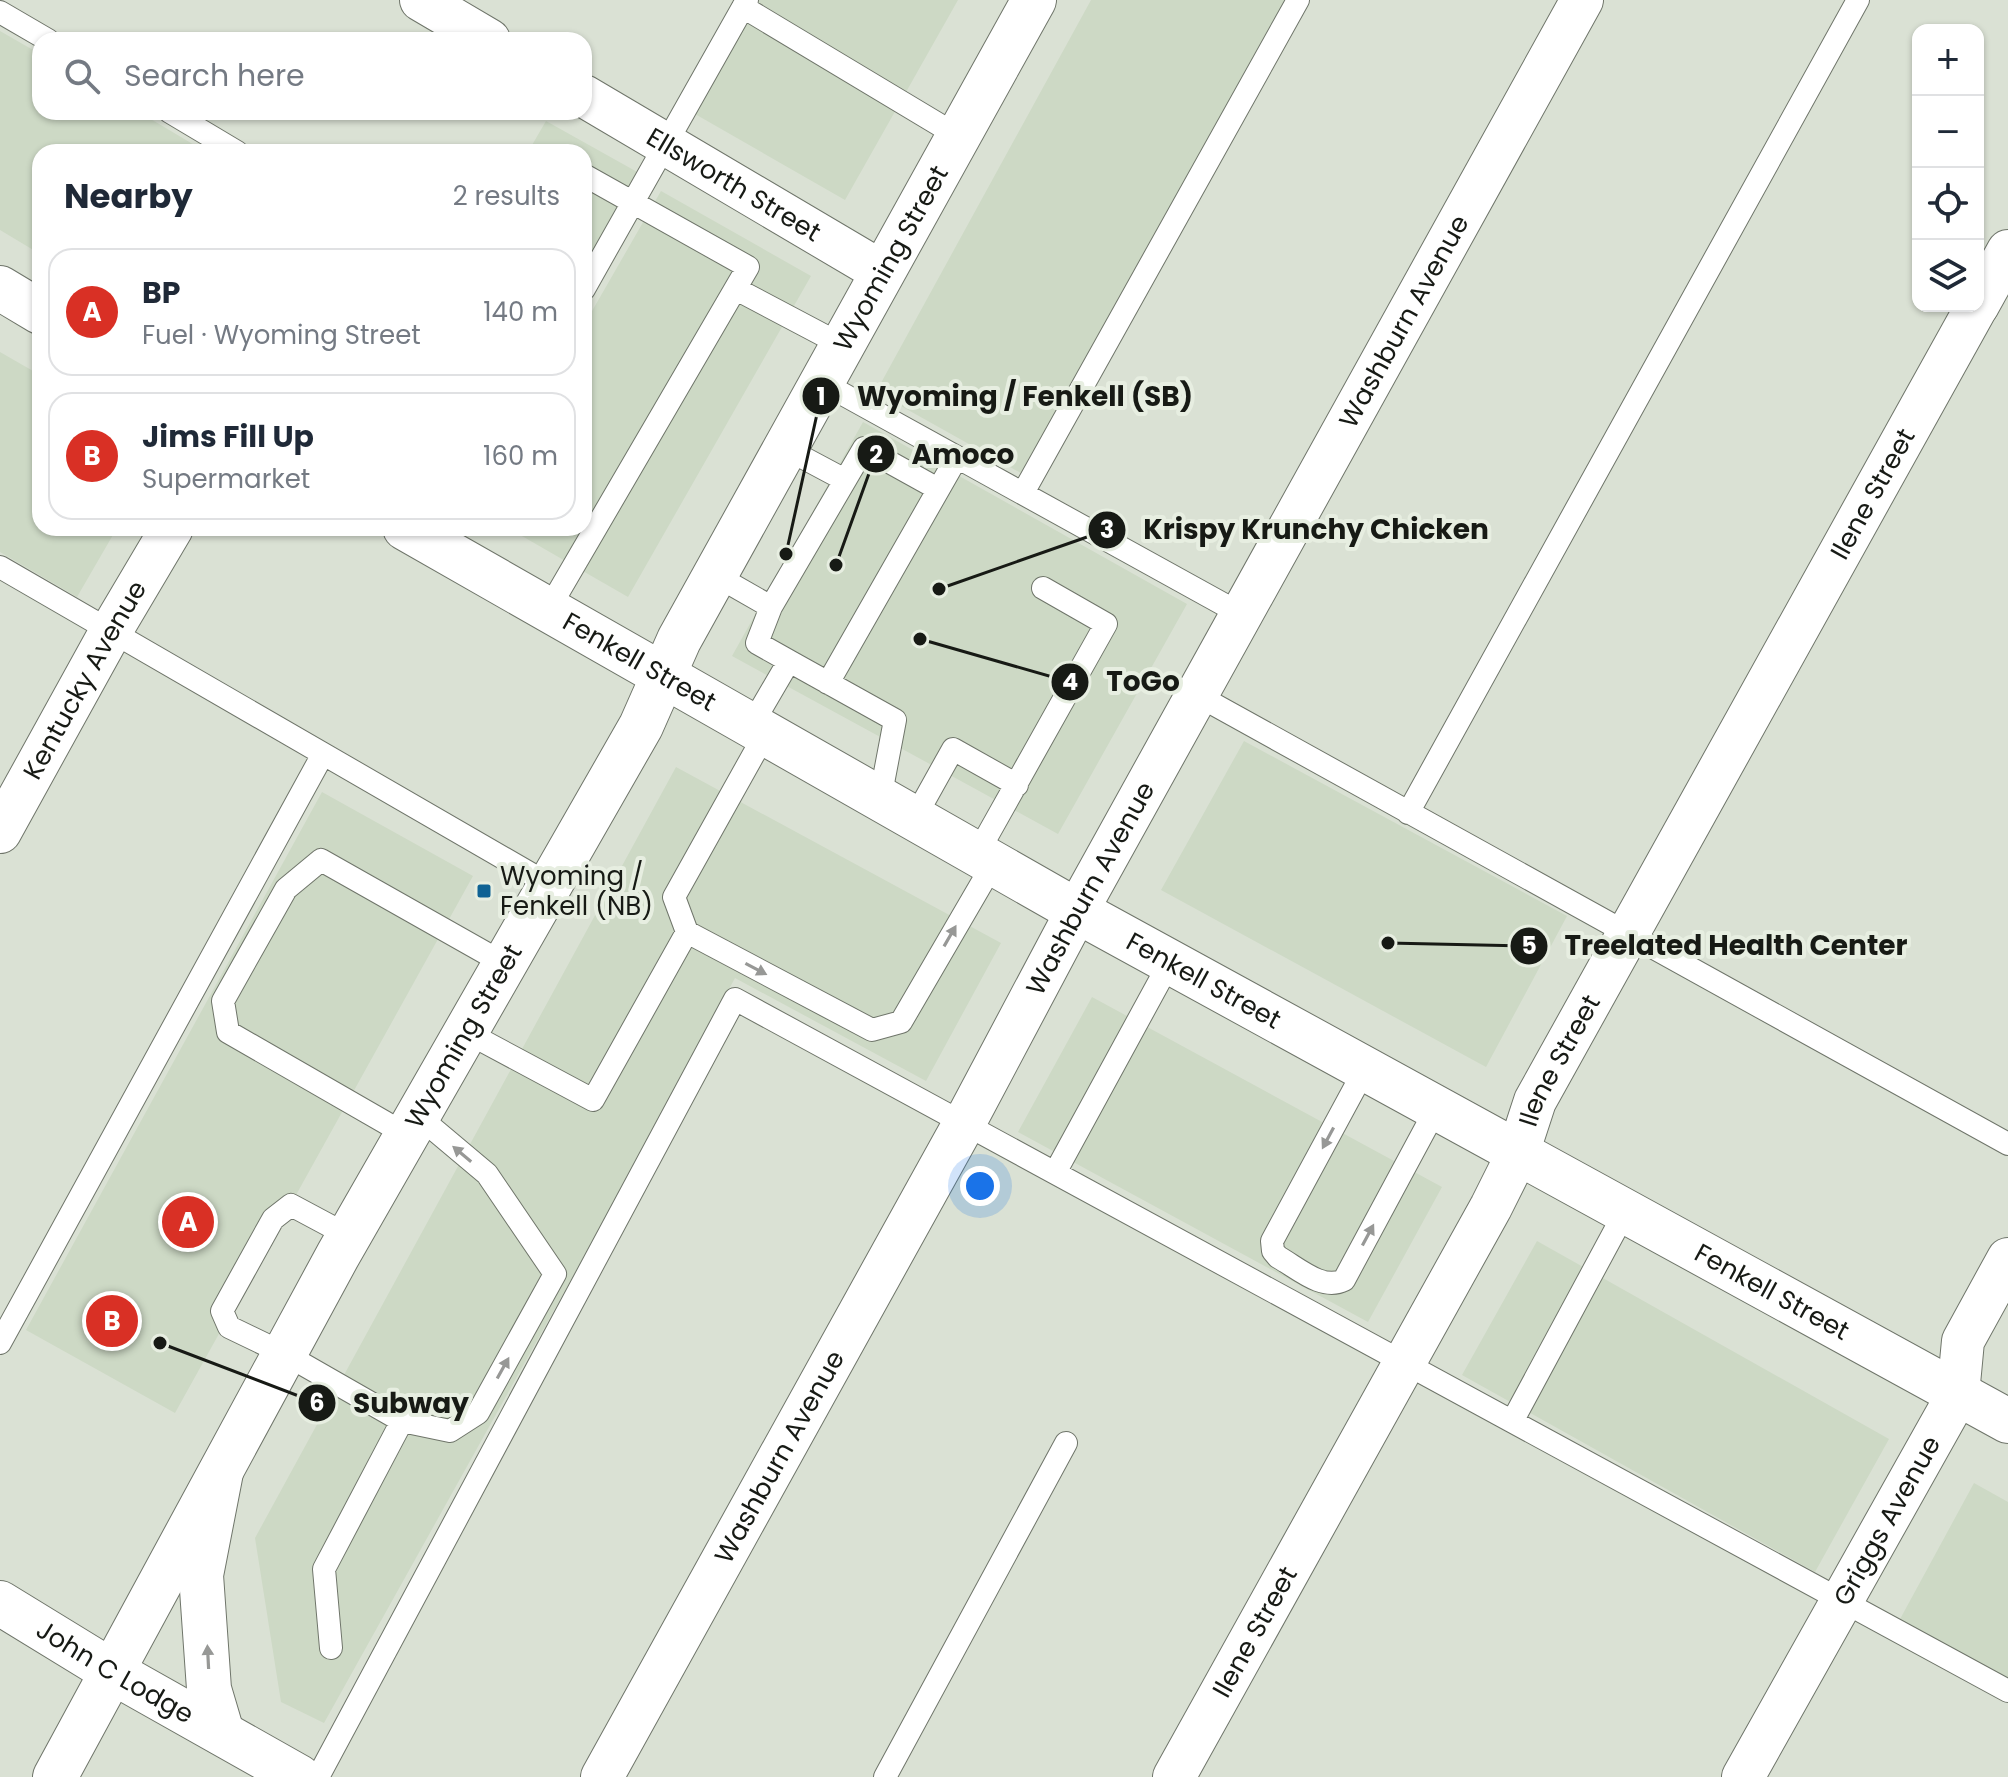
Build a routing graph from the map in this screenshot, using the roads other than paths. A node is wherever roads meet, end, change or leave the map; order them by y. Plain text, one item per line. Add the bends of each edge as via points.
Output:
1 (421, 0) edge
2 (1034, 0) edge
3 (1298, 0) edge
4 (1582, 0) edge
5 (1858, 0) edge
6 (745, 4) edge
7 (0, 12) edge
8 (34, 32) edge
9 (475, 32) edge
10 (592, 101) edge
11 (183, 120) edge
12 (958, 136) junction
13 (224, 144) edge
14 (665, 144) junction
15 (592, 179) edge
16 (633, 202) junction
17 (2008, 251) edge
18 (882, 272) junction
19 (592, 275) edge
20 (0, 288) edge
21 (736, 289) junction
22 (1984, 294) edge
23 (32, 307) edge
24 (1974, 312) edge
25 (832, 364) junction
26 (785, 448) junction
27 (957, 457) junction
28 (845, 480) junction
29 (938, 489) junction
30 (1023, 493) junction
31 (592, 535) edge
32 (167, 536) edge
33 (433, 536) edge
34 (591, 536) edge
35 (0, 567) edge
36 (715, 575) junction
37 (1043, 588) dead end
38 (771, 607) junction
39 (548, 610) junction
40 (1241, 614) junction
41 (111, 631) junction
42 (789, 661) junction
43 (664, 677) junction
44 (828, 683) junction
45 (1197, 695) junction
46 (758, 730) junction
47 (323, 754) junction
48 (1017, 785) junction
49 (897, 809) junction
50 (1408, 813) junction
51 (0, 832) edge
52 (985, 859) junction
53 (550, 885) junction
54 (1077, 911) junction
55 (687, 932) junction
56 (1627, 934) junction
57 (1170, 962) junction
58 (505, 964) junction
59 (466, 1032) junction
60 (1365, 1069) junction
61 (1436, 1109) junction
62 (965, 1122) junction
63 (412, 1125) junction
64 (2008, 1144) edge
65 (1518, 1153) junction
66 (1056, 1171) junction
67 (1625, 1212) junction
68 (349, 1236) junction
69 (2008, 1259) edge
70 (0, 1343) edge
71 (285, 1354) junction
72 (1405, 1361) junction
73 (1958, 1394) junction
74 (1513, 1420) junction
75 (402, 1421) junction
76 (2008, 1421) edge
77 (1066, 1443) dead end
78 (221, 1472) junction
79 (1842, 1601) junction
80 (0, 1603) edge
81 (331, 1648) dead end
82 (111, 1671) junction
83 (2008, 1691) edge
84 (227, 1736) junction
85 (55, 1777) edge
86 (299, 1777) edge
87 (318, 1777) edge
88 (602, 1777) edge
89 (885, 1777) edge
90 (1174, 1777) edge
91 (1743, 1777) edge

1 - 9 street
2 - 12 street, Wyoming Street
3 - 30 lane
4 - 40 street, Washburn Avenue
5 - 50 lane
6 - 12 lane
6 - 14 lane
7 - 8 lane
10 - 14 street, Ellsworth Street
11 - 13 lane
12 - 18 street, Wyoming Street
14 - 16 lane
14 - 18 street, Ellsworth Street
15 - 16 lane
16 - 19 lane
16 - 21 lane via 748,267
17 - 22 street, Ilene Street
18 - 25 street, Wyoming Street
20 - 23 street
21 - 25 lane
21 - 31 lane
24 - 56 street, Ilene Street
25 - 26 street, Wyoming Street
25 - 27 lane
26 - 28 lane
26 - 36 street, Wyoming Street
27 - 29 lane
27 - 30 lane
28 - 29 lane via 864,448
28 - 38 lane
29 - 44 lane
30 - 40 lane
32 - 41 street, Kentucky Avenue
33 - 39 street, Fenkell Street
34 - 39 lane
35 - 41 lane
36 - 38 lane
36 - 43 street, Wyoming Street
37 - 48 lane via 1106,624
38 - 42 lane via 757,643
39 - 43 street, Fenkell Street
40 - 45 street, Washburn Avenue
41 - 47 lane
41 - 51 street, Kentucky Avenue
42 - 44 lane
42 - 46 lane
43 - 46 street, Fenkell Street
43 - 53 street, Wyoming Street
44 - 49 lane via 895,720
45 - 50 lane
45 - 54 street, Washburn Avenue
46 - 49 street, Fenkell Street
46 - 55 lane via 674,897
47 - 53 lane
47 - 70 lane
48 - 49 lane via 953,749
48 - 52 lane
49 - 52 street, Fenkell Street
50 - 56 lane
52 - 54 street, Fenkell Street
55 -> 52 lane via 872,1030 901,1022
53 - 58 street, Wyoming Street
54 - 57 street, Fenkell Street
54 - 62 street, Washburn Avenue
55 - 59 lane via 593,1100
56 - 64 lane
56 - 65 street, Ilene Street via 1535,1101
57 - 60 street, Fenkell Street
57 - 66 lane
58 - 59 street, Wyoming Street
58 - 63 lane via 321,860 286,889 223,1001 228,1032
59 - 63 street, Wyoming Street
60 - 61 street, Fenkell Street
60 -> 61 lane via 1272,1241 1278,1257 1324,1283 1344,1280
61 - 65 street, Fenkell Street
62 - 66 lane
62 - 87 lane via 735,999
62 - 88 street, Washburn Avenue
63 - 68 street, Wyoming Street
75 -> 63 lane via 450,1431 478,1413 555,1274 487,1174
65 - 67 street, Fenkell Street
65 - 72 street, Ilene Street
66 - 72 lane
67 - 73 street, Fenkell Street
67 - 74 lane
68 - 71 street, Wyoming Street
68 - 71 lane via 291,1205 273,1219 228,1299 222,1311 229,1327
69 - 73 street, Griggs Avenue via 1963,1341
71 - 75 lane
71 - 78 street, Wyoming Street
72 - 74 lane
72 - 90 street, Ilene Street
73 - 76 street, Fenkell Street
73 - 79 street, Griggs Avenue
74 - 79 lane
75 - 81 lane via 324,1569
77 - 89 lane
78 - 82 street, Wyoming Street
84 -> 78 street via 209,1689 201,1575
79 - 83 lane
79 - 91 street, Griggs Avenue
80 - 82 street, John C Lodge
82 - 84 street, John C Lodge
82 - 85 street, Wyoming Street
84 - 86 street, John C Lodge

